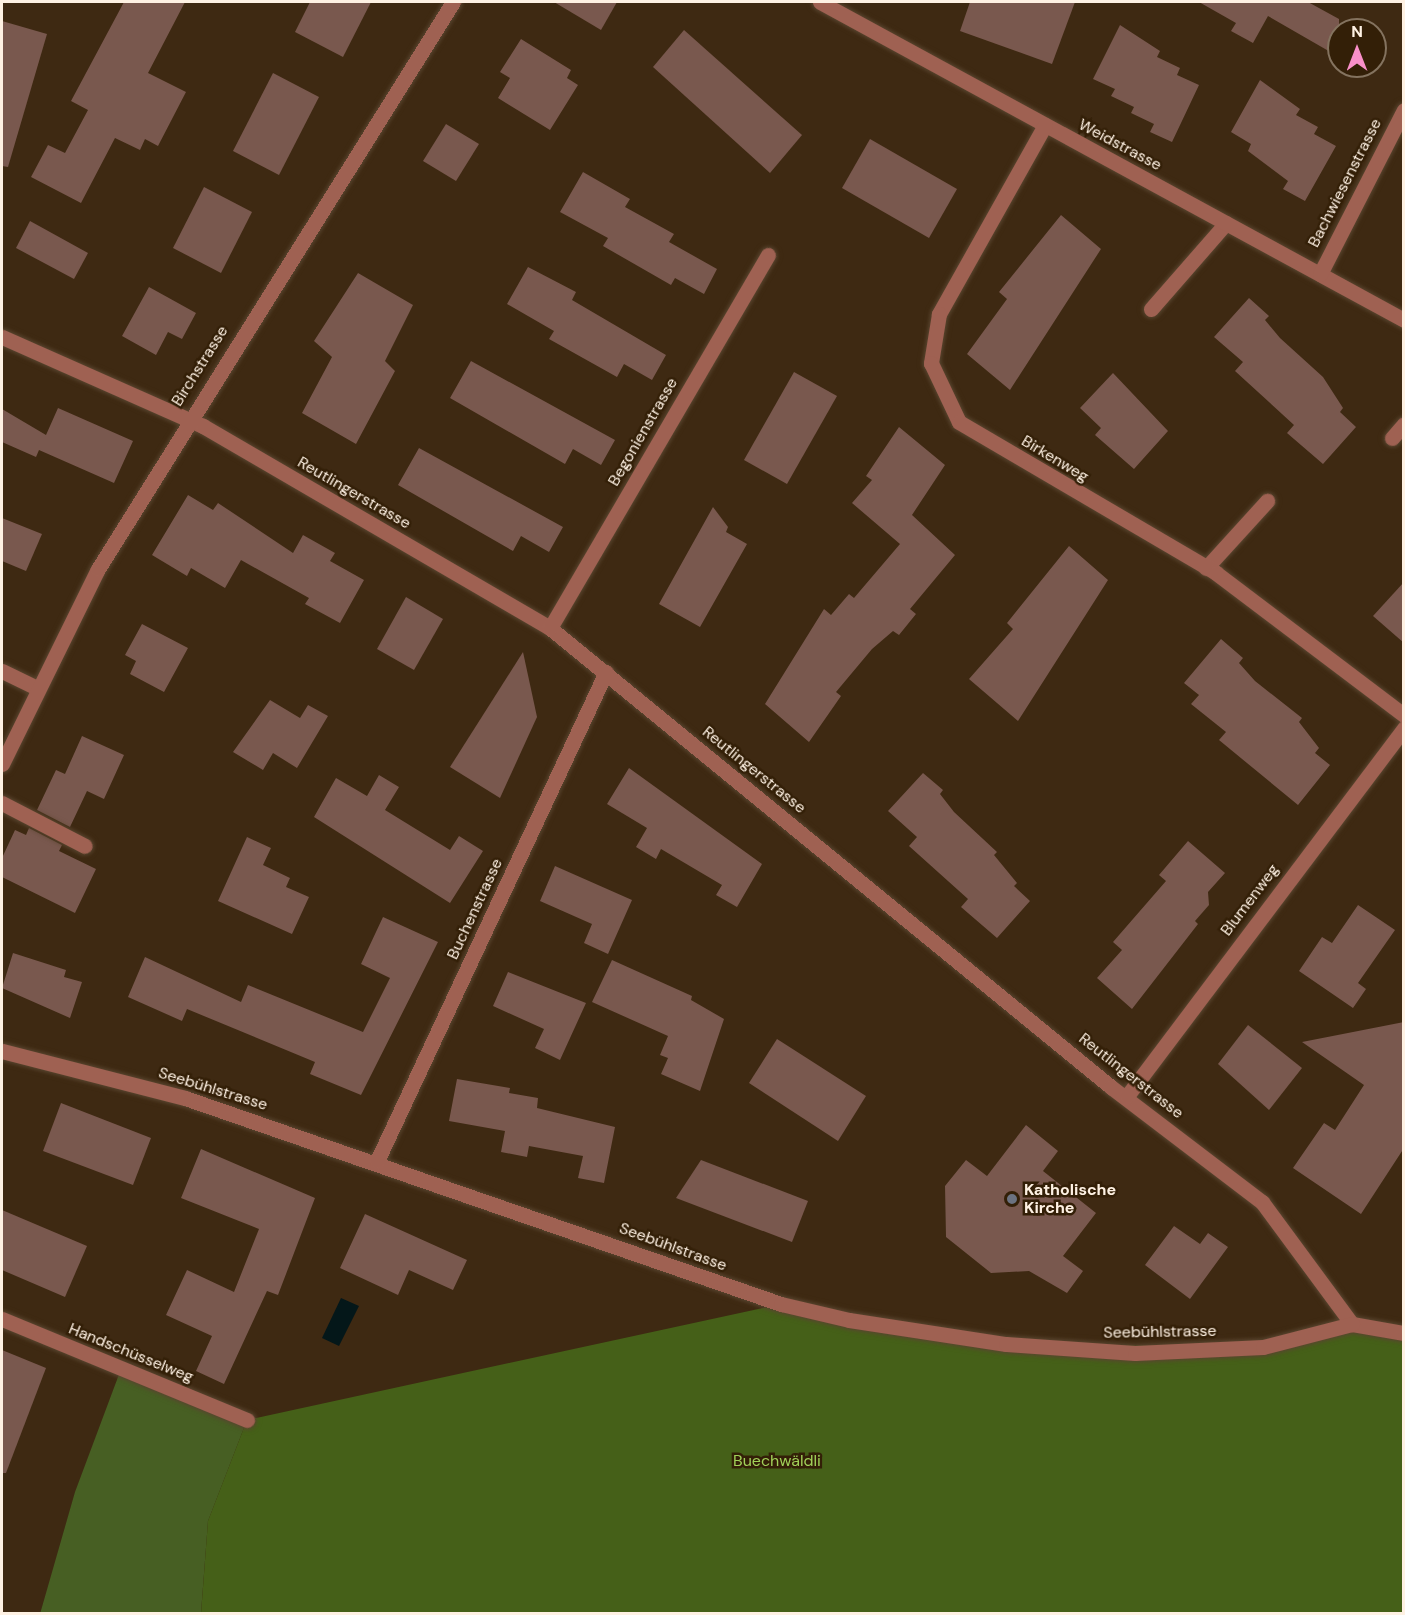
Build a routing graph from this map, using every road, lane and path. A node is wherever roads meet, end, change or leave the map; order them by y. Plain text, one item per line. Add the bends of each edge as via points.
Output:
1 (453, 2) edge
2 (820, 2) edge
3 (1404, 110) edge
4 (1045, 125) junction
5 (1226, 223) junction
6 (768, 255) dead end
7 (1320, 274) junction
8 (1151, 309) dead end
9 (1404, 320) edge
10 (2, 337) edge
11 (188, 420) junction
12 (1404, 424) edge
13 (1392, 438) dead end
14 (1267, 501) dead end
15 (1206, 568) junction
16 (550, 628) junction
17 (2, 671) edge
18 (606, 672) junction
19 (37, 688) junction
20 (1404, 716) edge
21 (1404, 728) edge
22 (2, 764) edge
23 (2, 803) edge
24 (85, 846) dead end
25 (2, 1051) edge
26 (1127, 1096) junction
27 (377, 1161) junction
28 (2, 1319) edge
29 (1352, 1324) junction
30 (1404, 1333) edge
31 (247, 1420) dead end

1 - 11 street, Birchstrasse
2 - 4 street, Weidstrasse
3 - 7 street, Bachwiesenstrasse
4 - 5 street, Weidstrasse
4 - 15 street, Birkenweg via 939,314 932,363 959,422
5 - 7 street, Weidstrasse
5 - 8 street
6 - 16 street, Begonienstrasse
7 - 9 street, Weidstrasse
10 - 11 street, Reutlingerstrasse
11 - 16 street, Reutlingerstrasse
11 - 19 street, Birchstrasse via 98,569
12 - 13 street
14 - 15 street
15 - 20 street, Birkenweg
16 - 18 street, Reutlingerstrasse
17 - 19 street
18 - 26 street, Reutlingerstrasse
18 - 27 street, Buchenstrasse
19 - 22 street, Birchstrasse
21 - 26 street, Blumenweg
23 - 24 street
25 - 27 street, Seebühlstrasse via 185,1098
26 - 29 street, Reutlingerstrasse via 1262,1202
27 - 29 street, Seebühlstrasse via 781,1304 892,1328 1006,1344 1135,1353 1263,1347
28 - 31 street, Handschüsselweg
29 - 30 street

